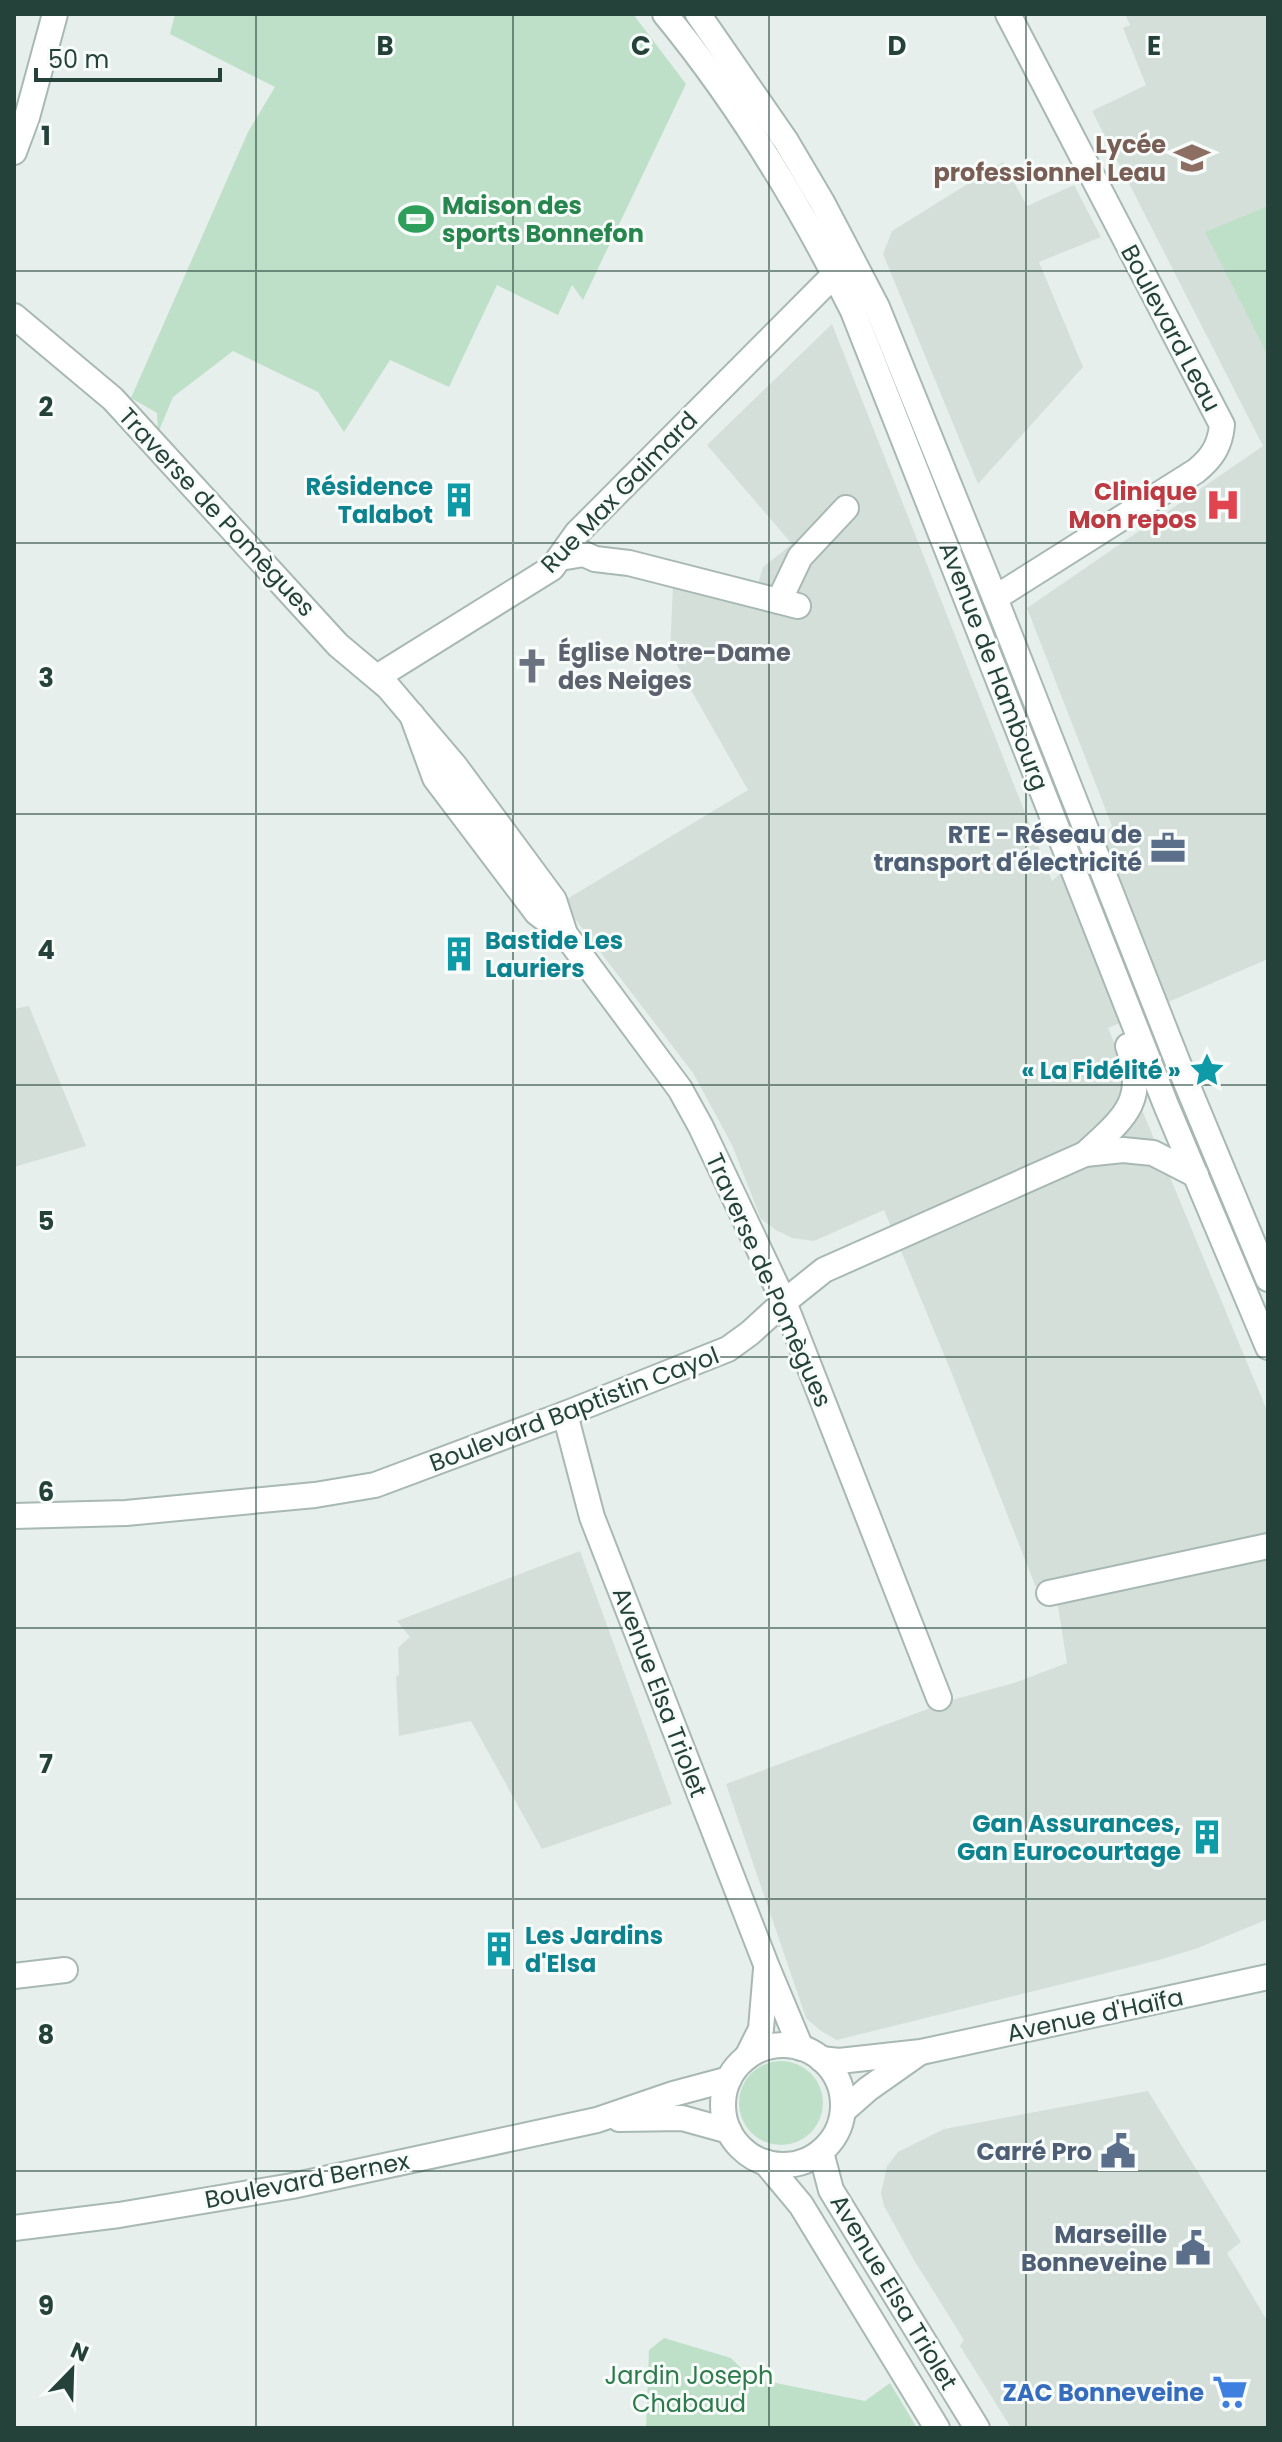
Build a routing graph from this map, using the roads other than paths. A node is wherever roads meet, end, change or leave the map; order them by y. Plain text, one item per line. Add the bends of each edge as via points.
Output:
1 (55, 14) edge
2 (665, 14) edge
3 (698, 14) edge
4 (1008, 14) edge
5 (14, 152) edge
6 (835, 274) junction
7 (14, 316) edge
8 (846, 508) dead end
9 (560, 558) junction
10 (995, 598) junction
11 (377, 677) junction
12 (1102, 939) junction
13 (1085, 1154) junction
14 (1196, 1175) junction
15 (1268, 1279) edge
16 (784, 1302) junction
17 (1268, 1347) edge
18 (565, 1414) junction
19 (14, 1516) edge
20 (1268, 1546) edge
21 (1049, 1593) dead end
22 (939, 1698) dead end
23 (767, 1967) junction
24 (65, 1970) dead end
25 (14, 1976) edge
26 (1268, 1977) edge
27 (921, 2052) junction
28 (811, 2054) junction
29 (747, 2057) junction
30 (729, 2079) junction
31 (843, 2111) junction
32 (597, 2120) junction
33 (729, 2131) junction
34 (821, 2152) junction
35 (765, 2162) junction
36 (14, 2228) edge
37 (937, 2428) edge
38 (977, 2428) edge

1 - 5 street
2 - 6 street, Avenue de Hambourg via 762,149
3 - 10 street, Avenue de Hambourg via 786,141 859,270
4 - 10 street, Boulevard Leau via 1222,425 1217,449 1207,463
6 - 9 street, Rue Max Gaimard via 577,533
6 - 12 street, Avenue de Hambourg
7 - 11 street, Traverse de Pomègues via 113,399 338,645
8 - 9 street via 800,557 788,604 629,563 584,554
9 - 11 street, Rue Max Gaimard via 552,568
10 - 15 street, Avenue de Hambourg
11 - 16 street, Traverse de Pomègues via 412,715 435,778 537,913 565,934 680,1089
12 - 13 street, Boulevard Baptistin Cayol via 1109,996 1137,1082 1120,1121
12 - 14 street, Avenue de Hambourg
13 - 14 street, Boulevard Baptistin Cayol via 1153,1153
13 - 16 street, Boulevard Baptistin Cayol via 824,1270
14 - 17 street, Avenue de Hambourg
16 - 18 street, Boulevard Baptistin Cayol via 728,1349
16 - 22 street, Traverse de Pomègues
18 - 19 street, Boulevard Baptistin Cayol via 375,1485 126,1513
18 - 23 street, Avenue Elsa Triolet via 592,1517
20 - 21 street
23 - 28 street, Avenue Elsa Triolet
23 - 29 street, Avenue Elsa Triolet via 761,2029
24 - 25 street
26 - 27 street, Avenue d'Haïfa
27 - 28 street, Avenue d'Haïfa via 839,2061
27 - 31 street, Avenue d'Haïfa
28 - 29 street via 773,2046
28 - 31 street via 834,2073
29 - 30 street
30 - 32 street, Boulevard Bernex
30 - 33 street via 724,2096
31 - 34 street via 840,2127
32 - 33 street, Boulevard Bernex via 682,2118
32 - 36 street, Boulevard Bernex via 292,2186
33 - 35 street via 744,2150
34 - 35 street via 804,2162
34 - 38 street, Avenue Elsa Triolet via 831,2190
35 - 37 street, Avenue Elsa Triolet via 801,2205

